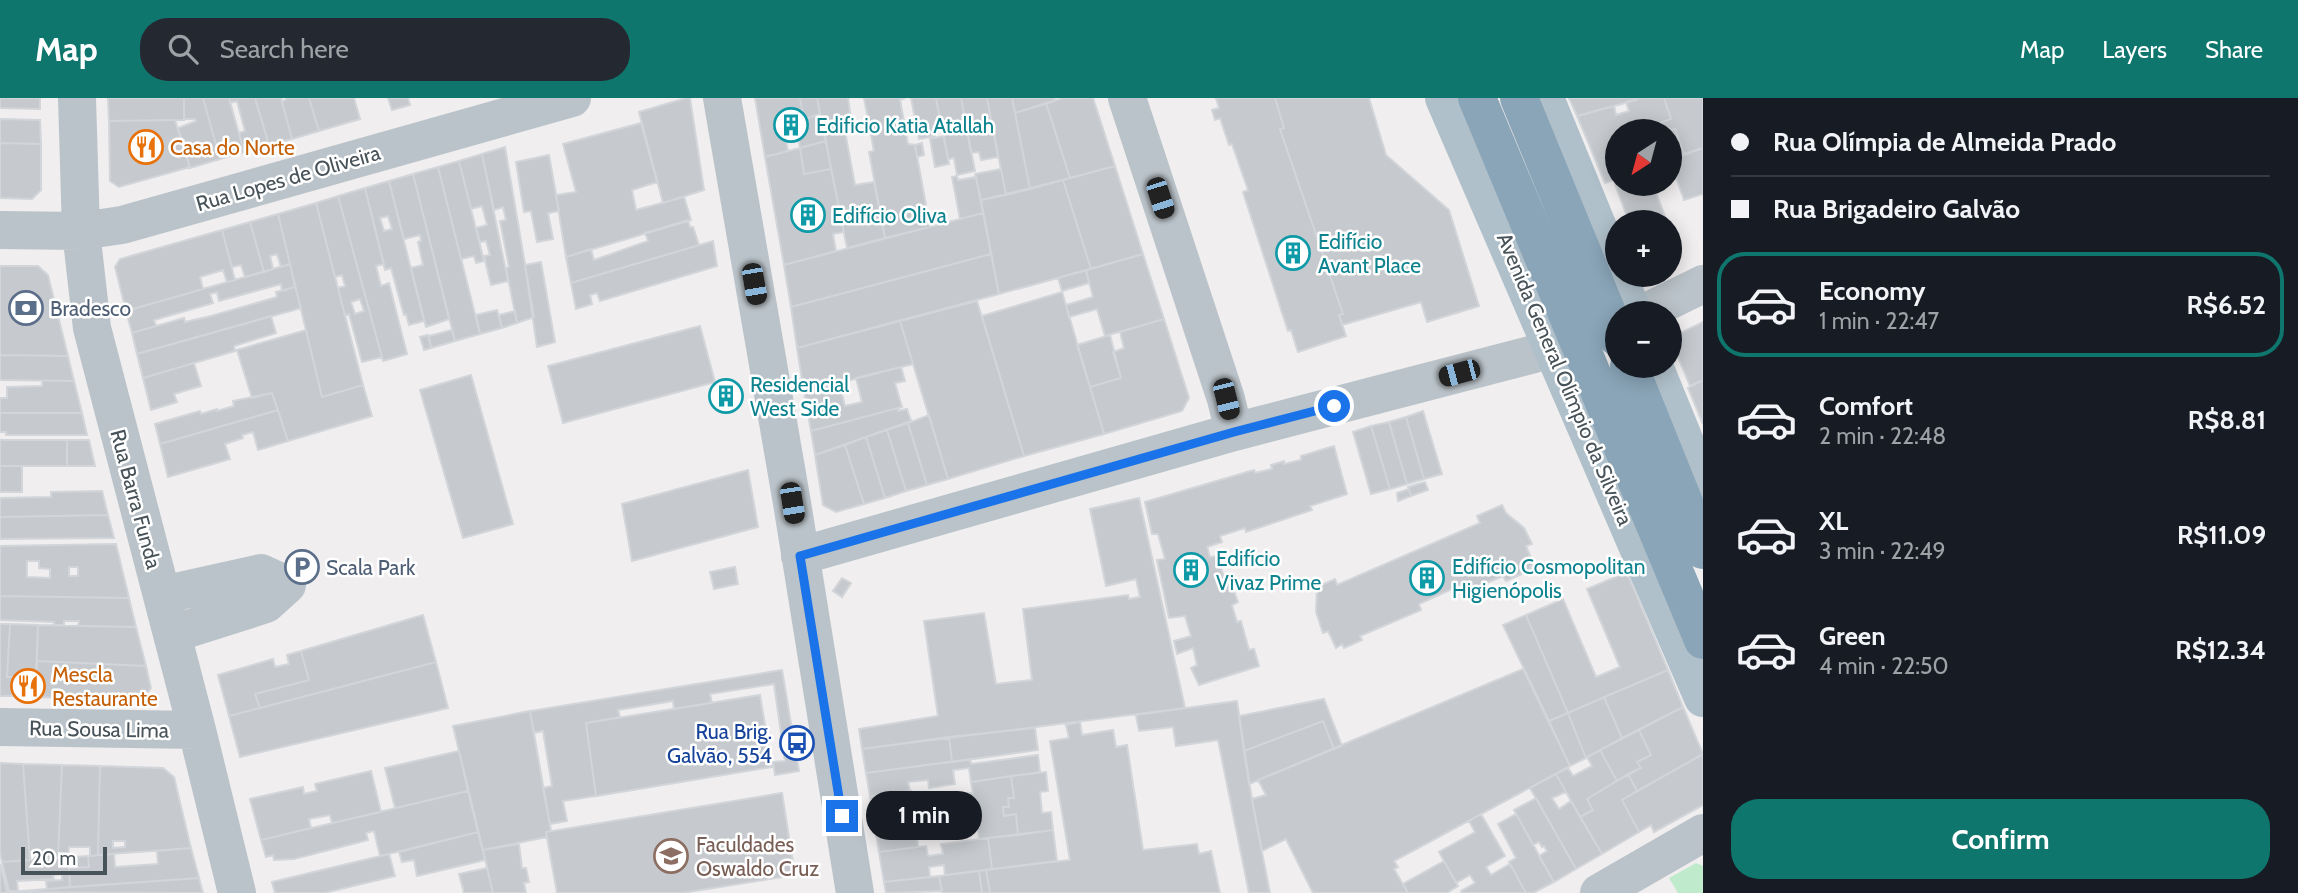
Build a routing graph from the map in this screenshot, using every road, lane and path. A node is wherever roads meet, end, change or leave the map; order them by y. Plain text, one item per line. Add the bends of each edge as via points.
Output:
1 (77, 98) edge
2 (572, 98) edge
3 (723, 98) edge
4 (1127, 98) edge
5 (1444, 98) edge
6 (1476, 98) edge
7 (1519, 98) edge
8 (1545, 98) edge
9 (0, 230) edge
10 (81, 231) junction
11 (1703, 284) edge
12 (1628, 301) edge
13 (1668, 301) edge
14 (1605, 308) edge
15 (1605, 329) edge
16 (1552, 348) junction
17 (1634, 378) edge
18 (1659, 378) edge
19 (1234, 432) junction
20 (1703, 486) edge
21 (1703, 550) edge
22 (800, 556) junction
23 (162, 595) junction
24 (172, 634) junction
25 (1703, 640) edge
26 (1703, 698) edge
27 (0, 727) edge
28 (197, 730) junction
29 (1703, 833) edge
30 (237, 893) edge
31 (855, 893) edge
32 (1599, 893) edge

1 - 10 street, Rua Barra Funda
2 - 10 street, Rua Lopes de Oliveira via 122,225
3 - 22 street
4 - 19 street
5 - 16 main road, Avenida General Olímpio da Silveira
6 - 25 highway
7 - 14 highway
8 - 12 main road
9 - 10 street, Rua Lopes de Oliveira
10 - 23 street, Rua Barra Funda via 92,328
11 - 13 street
15 - 16 street
16 - 19 street
16 - 26 main road, Avenida General Olímpio da Silveira
17 - 21 highway
18 - 20 main road
19 - 22 street
22 - 31 street
23 - 24 street, Rua Barra Funda
23 - 24 street via 261,573 287,585 266,604
24 - 28 street, Rua Barra Funda
27 - 28 street, Rua Sousa Lima
28 - 30 street, Rua Barra Funda
29 - 32 street

